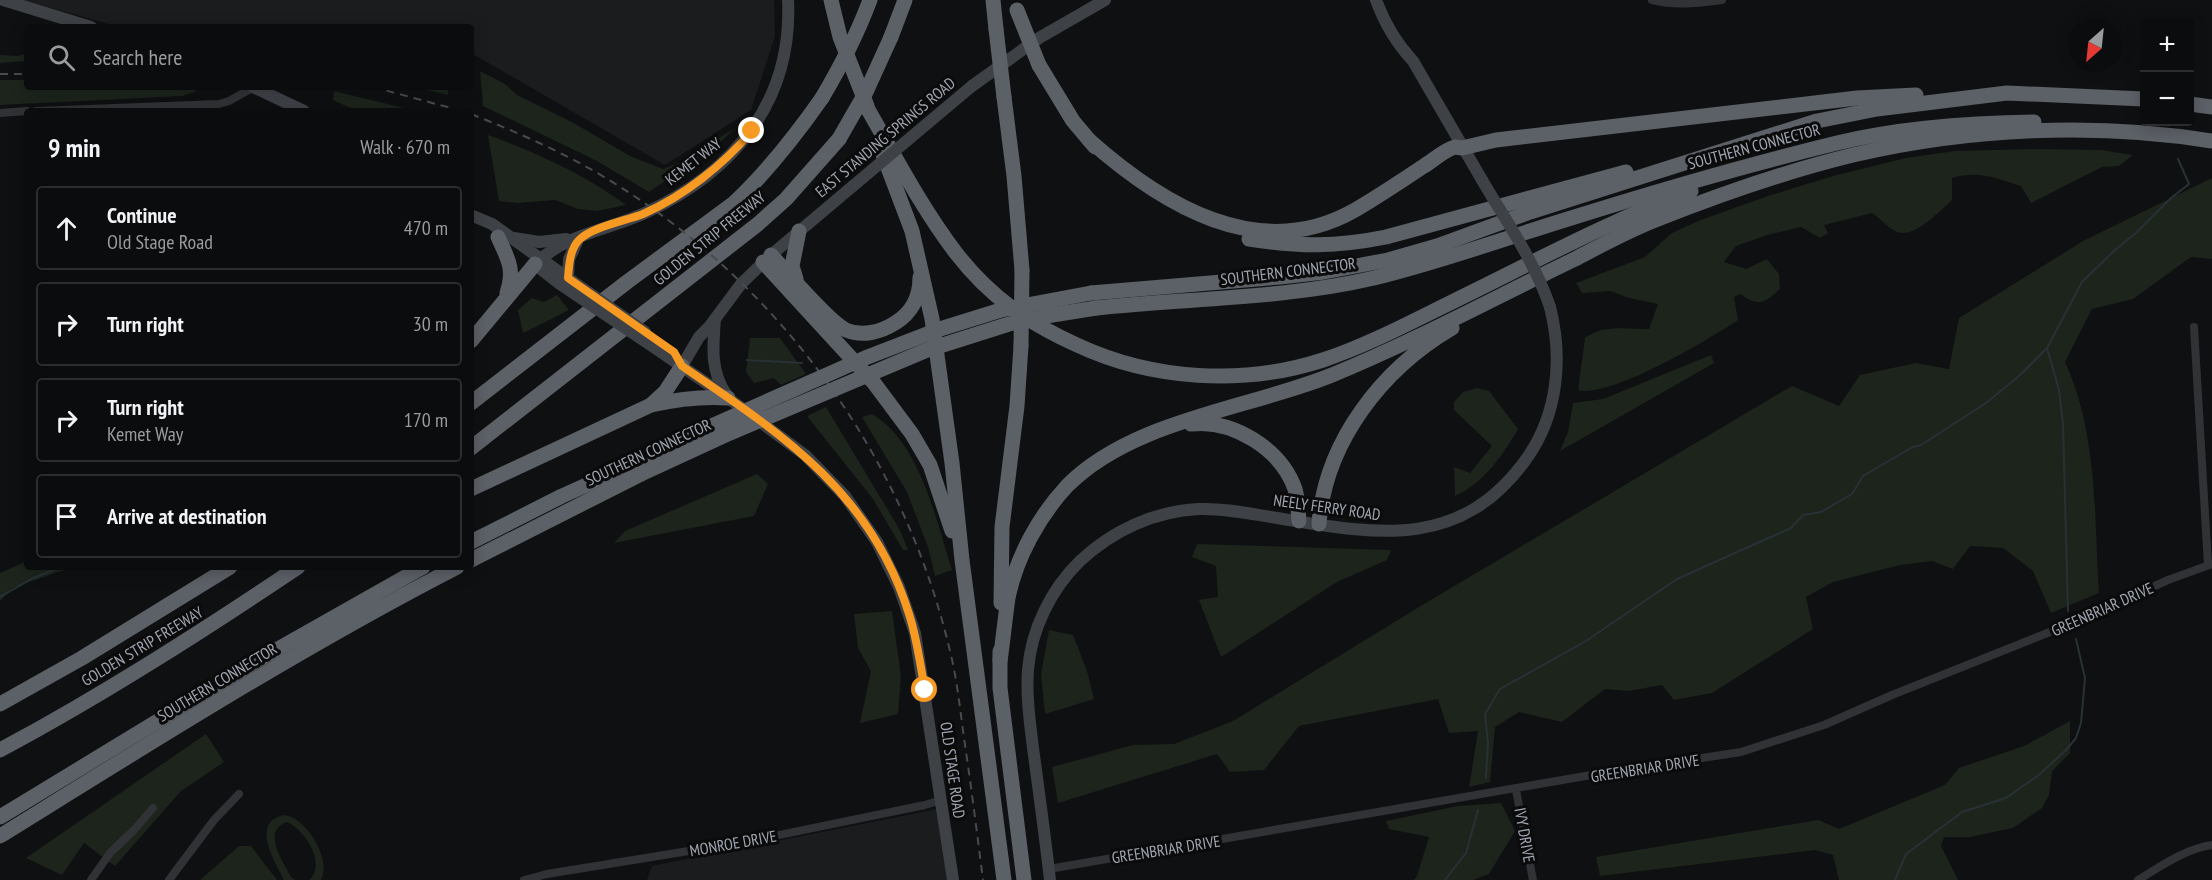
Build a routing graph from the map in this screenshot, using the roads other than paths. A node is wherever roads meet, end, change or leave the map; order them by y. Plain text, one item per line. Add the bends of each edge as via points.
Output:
1 (3, 0) edge
2 (788, 0) edge
3 (831, 0) edge
4 (870, 0) edge
5 (904, 0) edge
6 (993, 0) edge
7 (1105, 0) edge
8 (1652, 0) edge
9 (1722, 0) edge
10 (1016, 5) edge
11 (81, 24) edge
12 (1413, 61) dead end
13 (248, 90) edge
14 (259, 90) edge
15 (2007, 93) junction
16 (2140, 99) edge
17 (866, 105) junction
18 (2194, 105) edge
19 (2212, 107) edge
20 (114, 108) edge
21 (298, 108) edge
22 (24, 111) edge
23 (0, 113) edge
24 (2212, 135) edge
25 (1089, 140) junction
26 (2212, 141) edge
27 (1821, 147) junction
28 (1462, 148) junction
29 (1691, 161) junction
30 (1684, 210) junction
31 (474, 217) edge
32 (799, 231) junction
33 (503, 237) junction
34 (579, 238) junction
35 (767, 258) junction
36 (920, 259) junction
37 (537, 261) junction
38 (565, 280) junction
39 (797, 282) junction
40 (1094, 301) junction
41 (504, 302) junction
42 (712, 322) junction
43 (2194, 327) dead end
44 (474, 337) edge
45 (682, 366) junction
46 (728, 398) junction
47 (474, 401) edge
48 (651, 405) junction
49 (1168, 428) junction
50 (474, 446) edge
51 (637, 469) junction
52 (474, 488) edge
53 (1299, 521) junction
54 (1319, 524) junction
55 (474, 540) edge
56 (474, 558) edge
57 (962, 560) junction
58 (2210, 564) edge
59 (225, 570) edge
60 (294, 570) edge
61 (301, 570) edge
62 (418, 570) edge
63 (452, 570) edge
64 (271, 585) junction
65 (1000, 661) junction
66 (0, 704) edge
67 (0, 750) edge
68 (1516, 790) junction
69 (239, 794) dead end
70 (941, 800) junction
71 (153, 808) dead end
72 (0, 817) edge
73 (0, 836) edge
74 (2212, 845) edge
75 (1050, 874) edge
76 (91, 880) edge
77 (169, 880) edge
78 (524, 880) edge
79 (953, 880) edge
80 (1004, 880) edge
81 (1024, 880) edge
82 (1533, 880) edge
83 (2138, 880) edge

1 - 11 street
2 - 34 street, KEMET WAY via 788,35 780,77 762,116 741,144 704,176 662,204
3 - 17 highway via 840,37
4 - 47 highway, GOLDEN STRIP FREEWAY, bridge via 841,68 822,98 750,189
5 - 50 highway, GOLDEN STRIP FREEWAY, bridge via 866,92 838,139 786,199
6 - 65 highway, bridge via 1022,270 1017,406 1002,526
7 - 32 street, EAST STANDING SPRINGS ROAD, bridge via 1040,38 972,86
8 - 9 street via 1683,4
10 - 25 highway, bridge via 1039,65
12 - 28 street, NEELY FERRY ROAD
13 - 20 street via 219,104
14 - 21 street
15 - 16 highway, SOUTHERN CONNECTOR
15 - 28 highway via 1857,98 1496,140
15 - 29 highway, SOUTHERN CONNECTOR via 1877,109 1817,121
17 - 27 highway via 917,196 956,253 1015,312 1057,337 1110,359 1201,375 1270,372 1322,360 1386,334 1639,212
17 - 36 highway
18 - 19 highway
22 - 23 street
24 - 27 highway, SOUTHERN CONNECTOR via 2121,123 2003,123 1888,134
25 - 28 highway via 1144,184 1177,204 1222,223 1277,232 1302,230 1337,219 1451,148
25 - 29 highway via 1112,167 1155,202 1213,229 1284,245 1353,244 1618,174
26 - 30 highway via 2129,132 2058,131 1921,142 1795,171
27 - 40 highway, SOUTHERN CONNECTOR via 1733,169 1419,267 1372,278 1282,292
28 - 54 street, NEELY FERRY ROAD, bridge via 1527,257 1550,307 1557,339 1557,371 1548,414 1527,457 1497,491 1466,512 1414,530 1383,532
29 - 40 highway, SOUTHERN CONNECTOR via 1388,260
30 - 49 highway via 1633,230 1332,375
30 - 54 highway via 1467,320 1412,356 1378,388 1344,441 1326,484
31 - 33 street, OLD STAGE ROAD
32 - 35 street, EAST STANDING SPRINGS ROAD
32 - 39 highway via 792,266
33 - 34 street via 539,242
33 - 37 street, OLD STAGE ROAD
33 - 41 highway via 512,278
34 - 37 street, KEMET WAY via 553,258
34 - 38 street
35 - 39 highway
35 - 42 street, EAST STANDING SPRINGS ROAD
35 - 57 highway via 874,383 912,434 930,465
36 - 39 highway via 920,288 909,313 870,333 847,330
36 - 57 highway via 932,320
37 - 38 street, OLD STAGE ROAD
37 - 41 highway
38 - 45 street, OLD STAGE ROAD, bridge
40 - 51 highway, SOUTHERN CONNECTOR, bridge via 927,350
41 - 44 highway
42 - 45 street, EAST STANDING SPRINGS ROAD via 700,348
42 - 46 street via 713,360
43 - 58 street
45 - 46 street, OLD STAGE ROAD
45 - 48 highway
46 - 48 highway via 703,396
46 - 70 street, OLD STAGE ROAD via 787,440 826,476 878,542 915,633
48 - 52 highway
49 - 53 highway via 1198,423 1222,426 1258,444 1291,479
49 - 65 highway via 1129,442 1097,462 1067,486 1042,517 1022,555 1009,595
51 - 55 highway, SOUTHERN CONNECTOR via 562,496
51 - 56 highway, SOUTHERN CONNECTOR
53 - 54 street, NEELY FERRY ROAD
53 - 75 street, NEELY FERRY ROAD via 1221,510 1187,510 1159,516 1119,532 1096,547 1055,591 1036,630 1028,669 1028,708
57 - 80 highway
58 - 68 street, GREENBRIAR DRIVE via 1824,725 1764,745 1716,757
59 - 66 highway, GOLDEN STRIP FREEWAY
60 - 64 highway, GOLDEN STRIP FREEWAY
61 - 64 highway
62 - 72 highway, SOUTHERN CONNECTOR via 255,662
63 - 73 highway, SOUTHERN CONNECTOR via 260,677
64 - 67 highway, GOLDEN STRIP FREEWAY via 160,658
65 - 81 highway
68 - 75 street, GREENBRIAR DRIVE
68 - 82 street, IVY DRIVE
69 - 77 street
70 - 78 street, MONROE DRIVE via 750,841
70 - 79 street, OLD STAGE ROAD
71 - 76 street via 110,853
74 - 83 street via 2184,853

